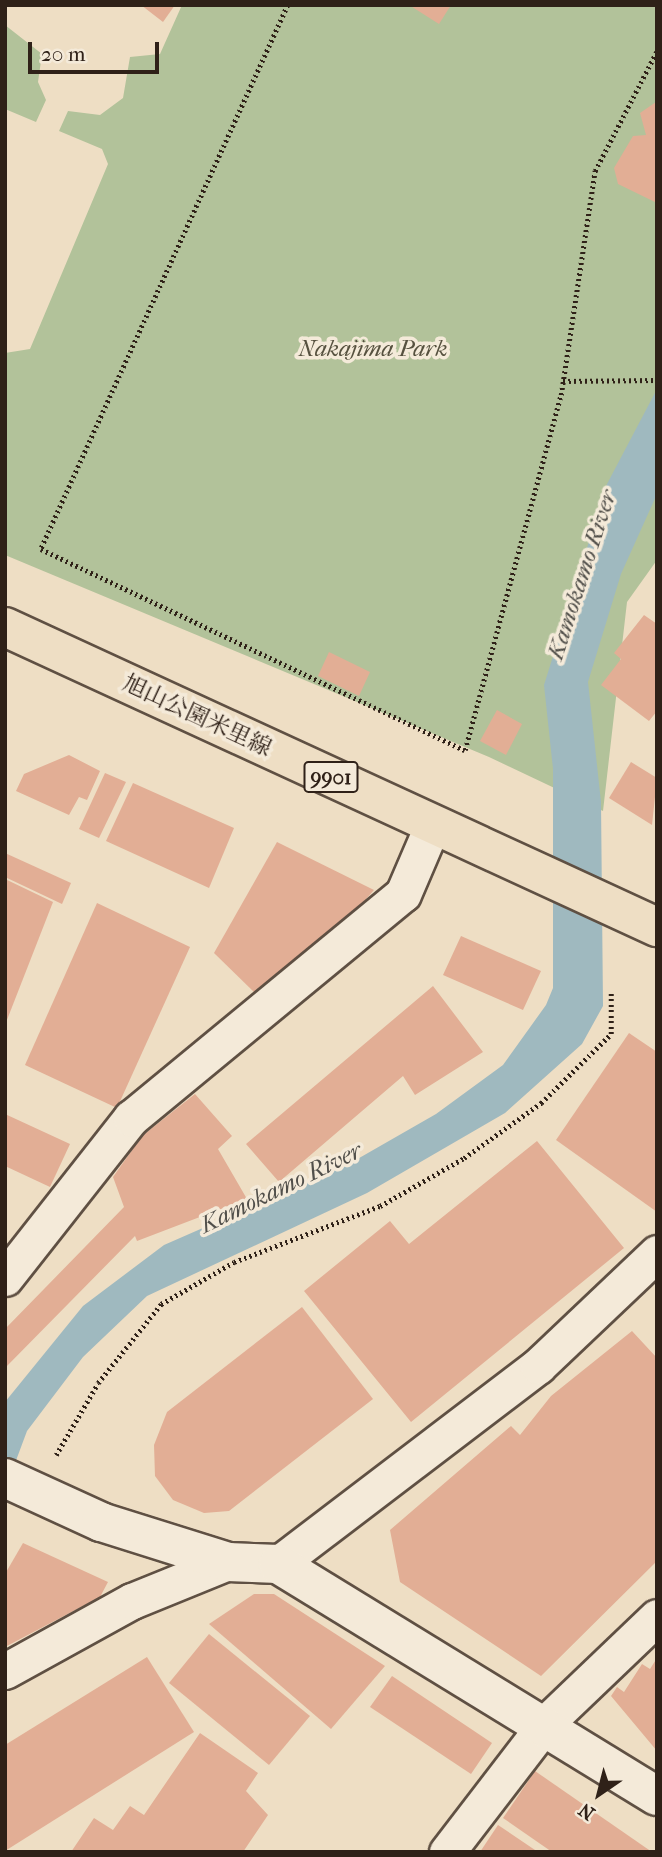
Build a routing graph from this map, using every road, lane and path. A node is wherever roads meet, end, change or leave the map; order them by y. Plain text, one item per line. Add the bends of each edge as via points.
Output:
1 (288, 5) edge
2 (657, 51) edge
3 (657, 380) edge
4 (563, 381) junction
5 (5, 627) edge
6 (433, 824) junction
7 (657, 927) edge
8 (611, 990) dead end
9 (657, 1253) edge
10 (5, 1278) edge
11 (54, 1459) dead end
12 (10, 1480) edge
13 (228, 1562) junction
14 (278, 1564) junction
15 (657, 1617) edge
16 (5, 1671) edge
17 (546, 1723) junction
18 (657, 1796) edge
19 (447, 1852) edge

1 - 4 path via 41,550 465,750
2 - 4 path via 595,171
3 - 4 path
5 - 6 main road, 旭山公園米里線 / 9901
6 - 7 main road, 旭山公園米里線 / 9901
6 - 10 street via 403,894 131,1118
8 - 11 path via 611,1034 541,1103 464,1158 380,1206 234,1262 161,1304 98,1383
9 - 14 street via 538,1366
12 - 13 street via 101,1522
13 - 14 street
13 - 16 street via 132,1601
14 - 17 street
15 - 17 street
17 - 18 street
17 - 19 street

